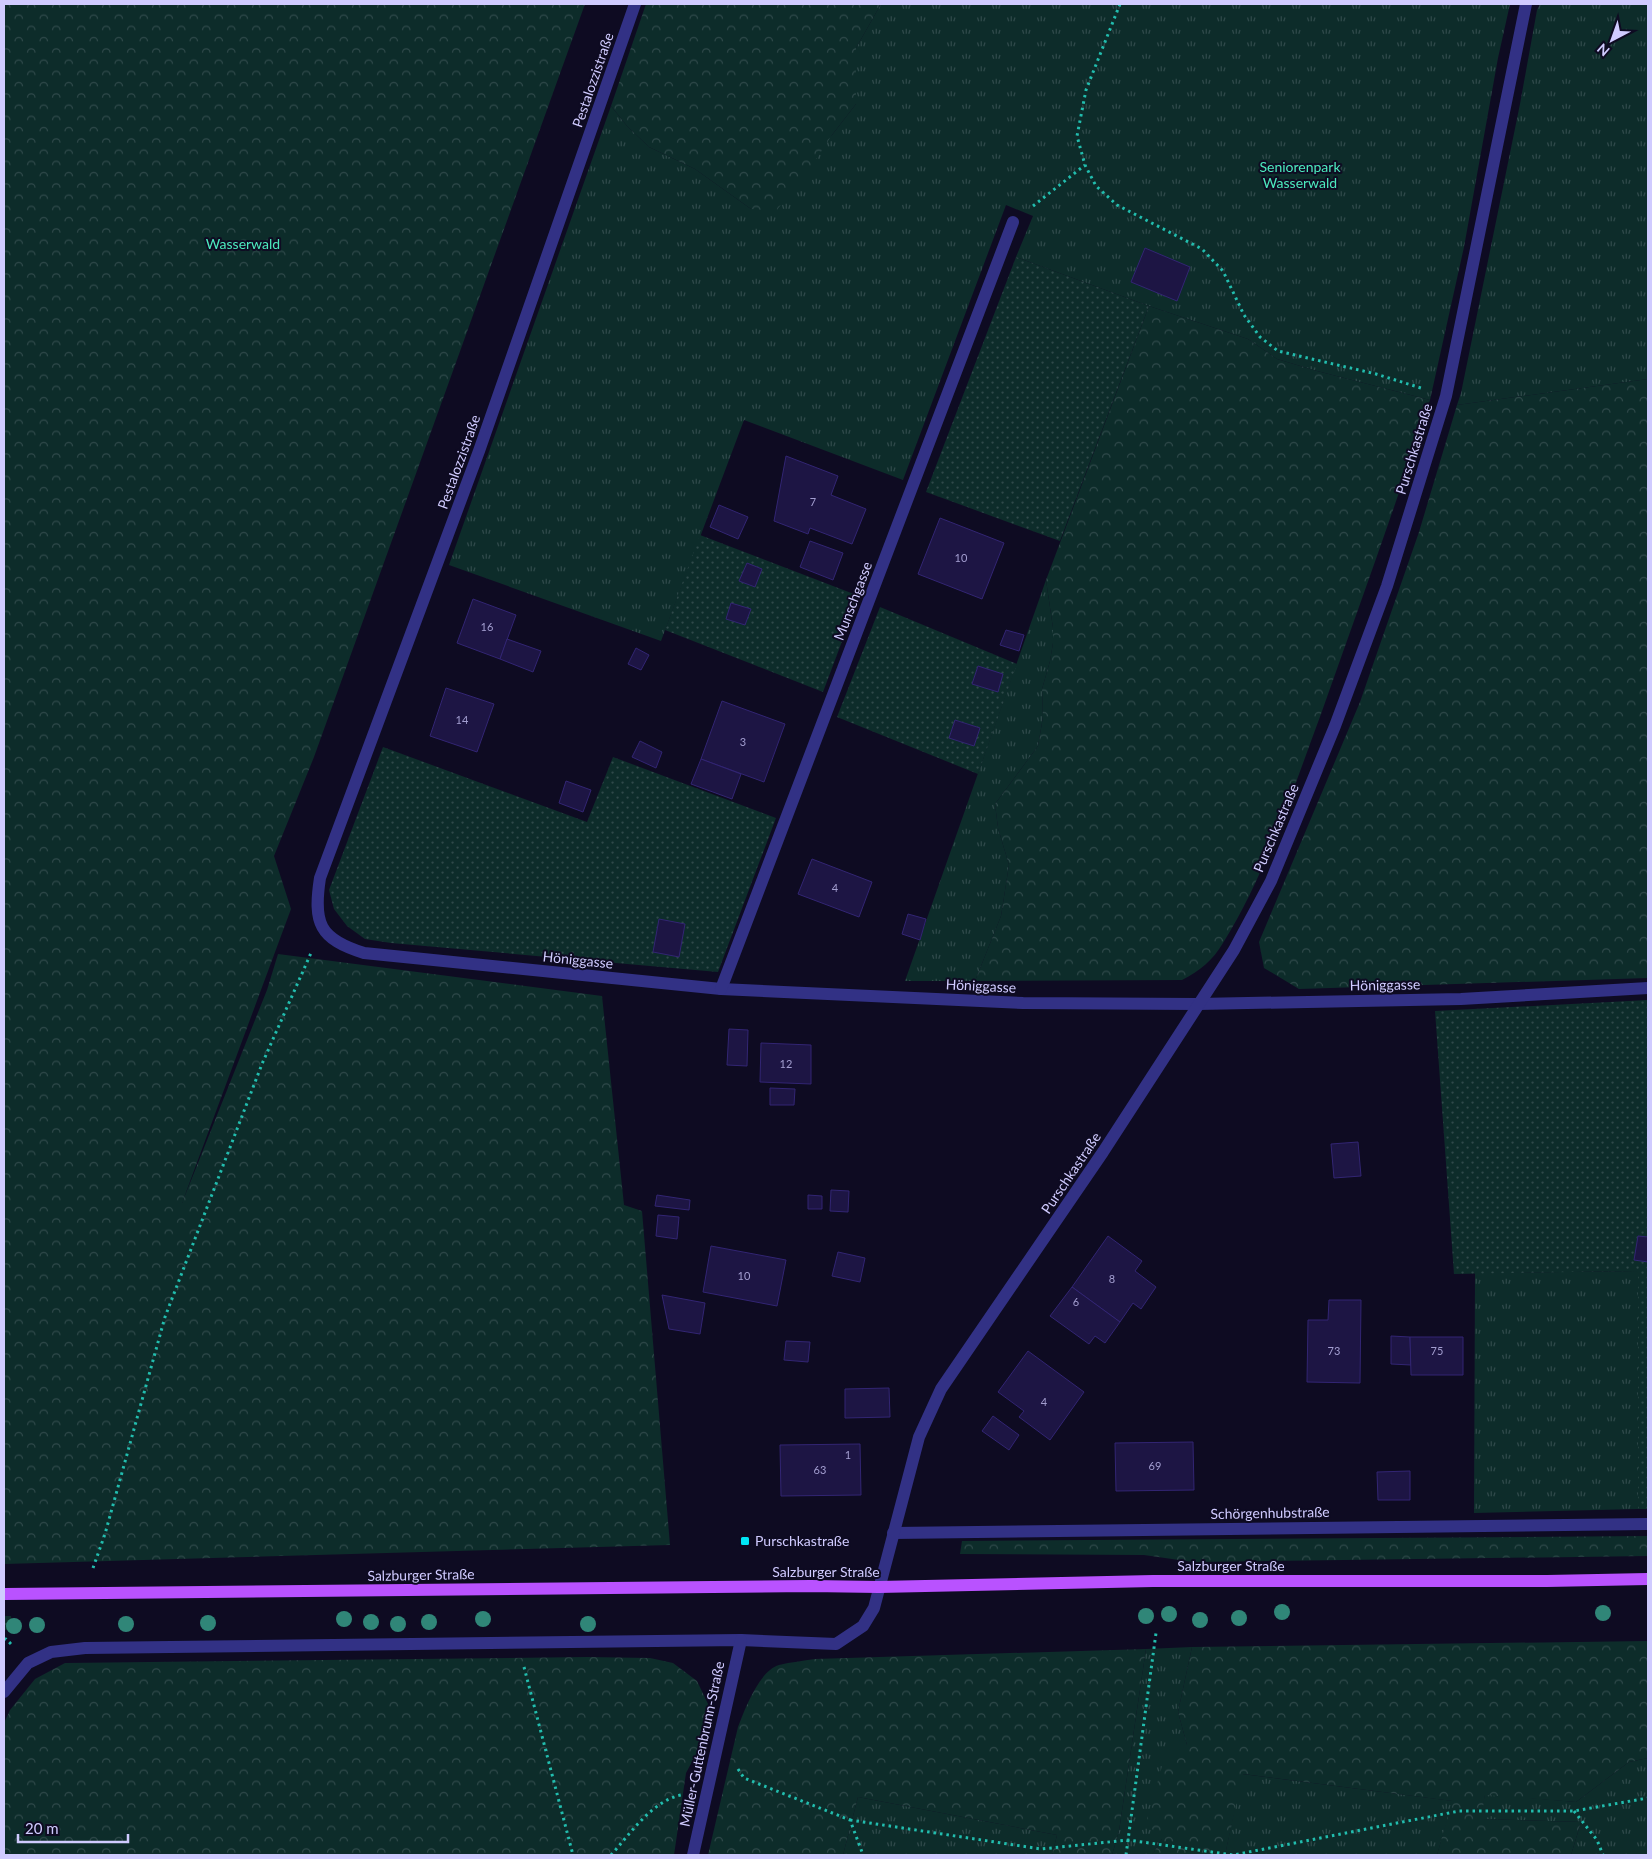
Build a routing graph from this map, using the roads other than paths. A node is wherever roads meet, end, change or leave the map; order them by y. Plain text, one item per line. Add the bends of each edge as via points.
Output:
1 (635, 4) edge
2 (1526, 4) edge
3 (1013, 222) road end
4 (322, 929) joint
5 (1648, 988) edge
6 (721, 990) junction
7 (1198, 1004) junction
8 (1648, 1524) edge
9 (893, 1533) junction
10 (1648, 1579) edge
11 (879, 1587) junction
12 (4, 1594) edge
13 (741, 1640) junction
14 (4, 1692) edge
15 (693, 1855) edge

1 - 4 street, Pestalozzistraße via 479,451 320,878 316,903
2 - 7 street, Purschkastraße via 1446,396 1387,586 1335,726 1271,881 1234,950
3 - 6 street, Munschgasse
4 - 6 street, Höniggasse via 343,946 364,953
5 - 7 street, Höniggasse via 1461,999
6 - 7 street, Höniggasse via 1023,1003
7 - 9 street, Purschkastraße via 1104,1152 941,1389 919,1436
8 - 9 street, Schörgenhubstraße
9 - 11 street, Purschkastraße
10 - 11 main road, Salzburger Straße via 1153,1581
11 - 12 main road, Salzburger Straße
11 - 13 street, Purschkastraße via 874,1608 863,1626 836,1644
13 - 14 street via 85,1648 51,1652 28,1663
13 - 15 street, Müller-Guttenbrunn-Straße

